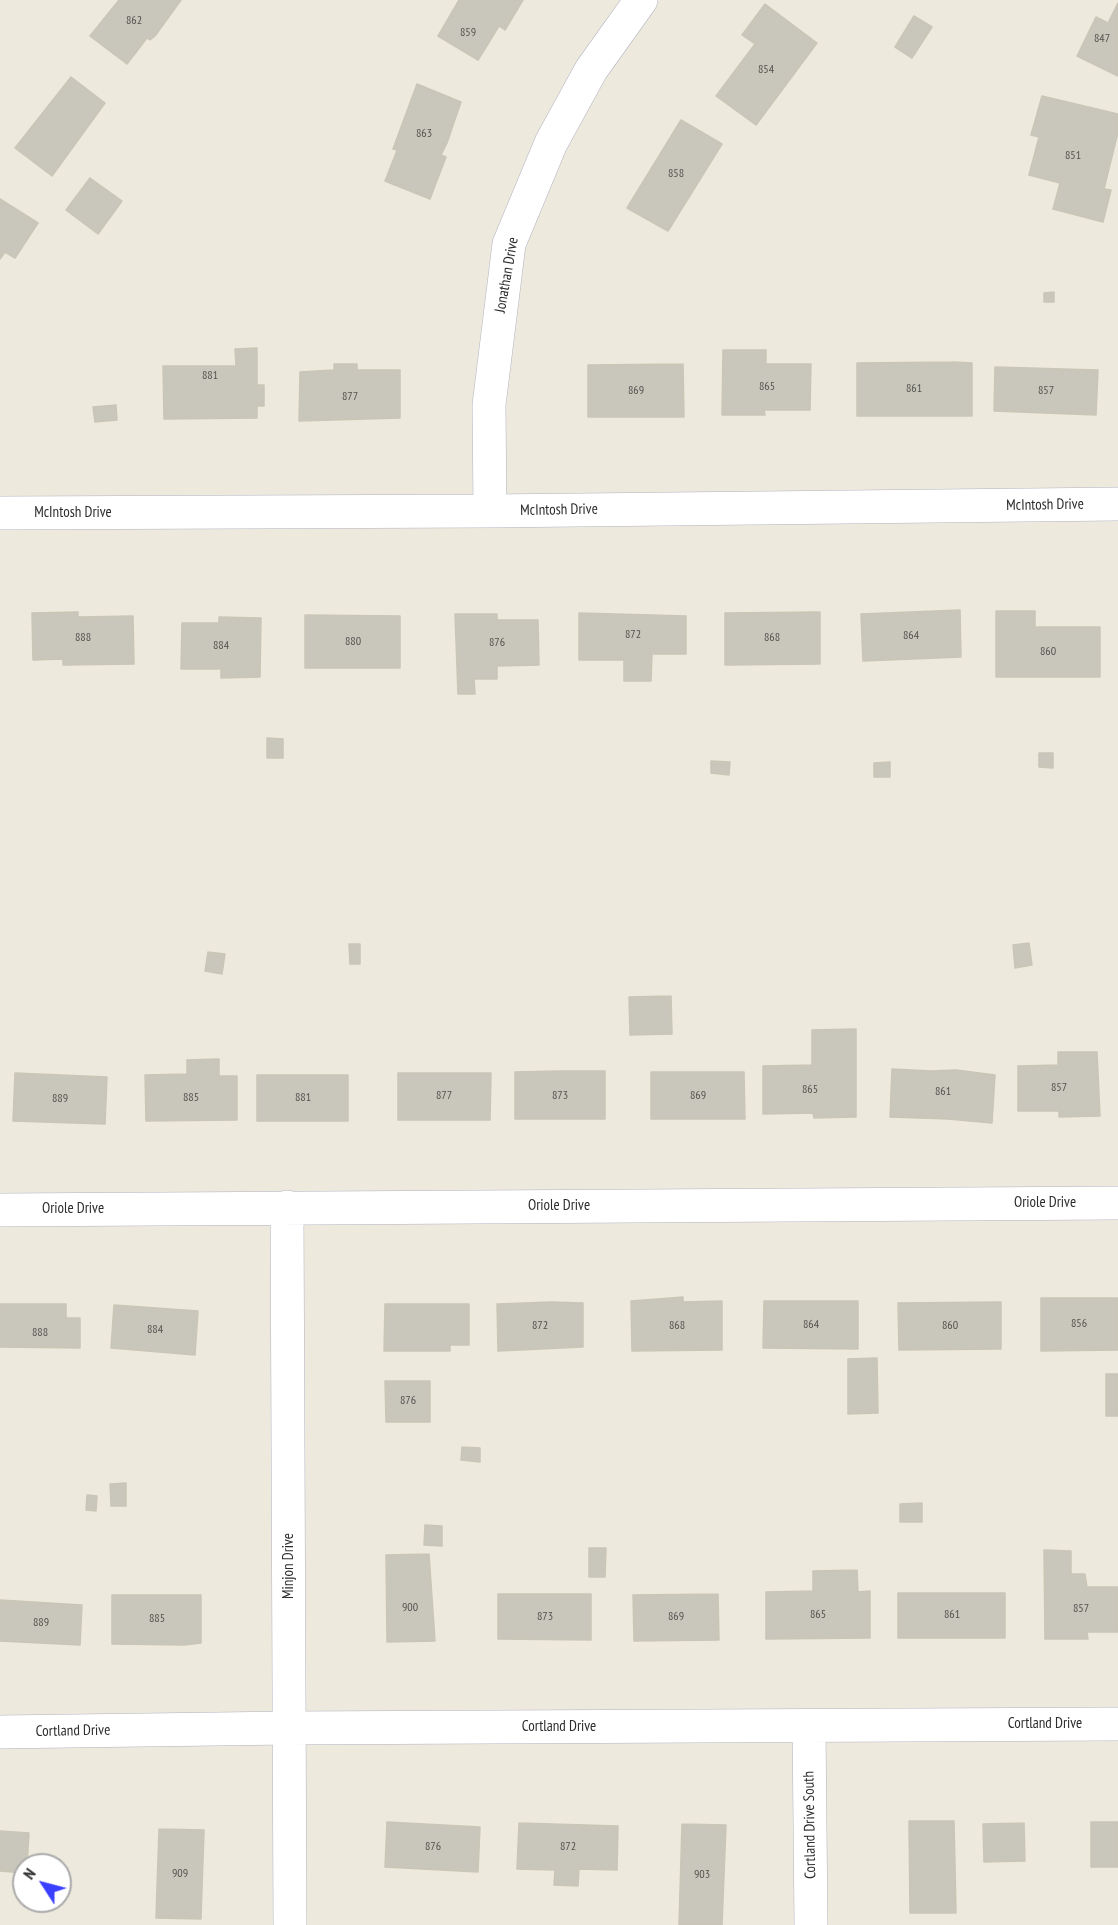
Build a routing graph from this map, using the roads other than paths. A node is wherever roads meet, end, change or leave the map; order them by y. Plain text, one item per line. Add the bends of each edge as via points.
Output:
1 (641, 0) edge
2 (1118, 504) edge
3 (490, 511) junction
4 (0, 513) edge
5 (1118, 1203) edge
6 (288, 1207) junction
7 (0, 1210) edge
8 (1118, 1724) edge
9 (809, 1726) junction
10 (289, 1728) junction
11 (0, 1732) edge
12 (290, 1925) edge
13 (811, 1925) edge

1 - 3 street, Jonathan Drive via 591,70 551,143 509,244 489,405
2 - 3 street, McIntosh Drive
3 - 4 street, McIntosh Drive
5 - 6 street, Oriole Drive
6 - 7 street, Oriole Drive
6 - 10 street, Minjon Drive
8 - 9 street, Cortland Drive
9 - 10 street, Cortland Drive
9 - 13 street, Cortland Drive South
10 - 11 street, Cortland Drive
10 - 12 street, Minjon Drive

